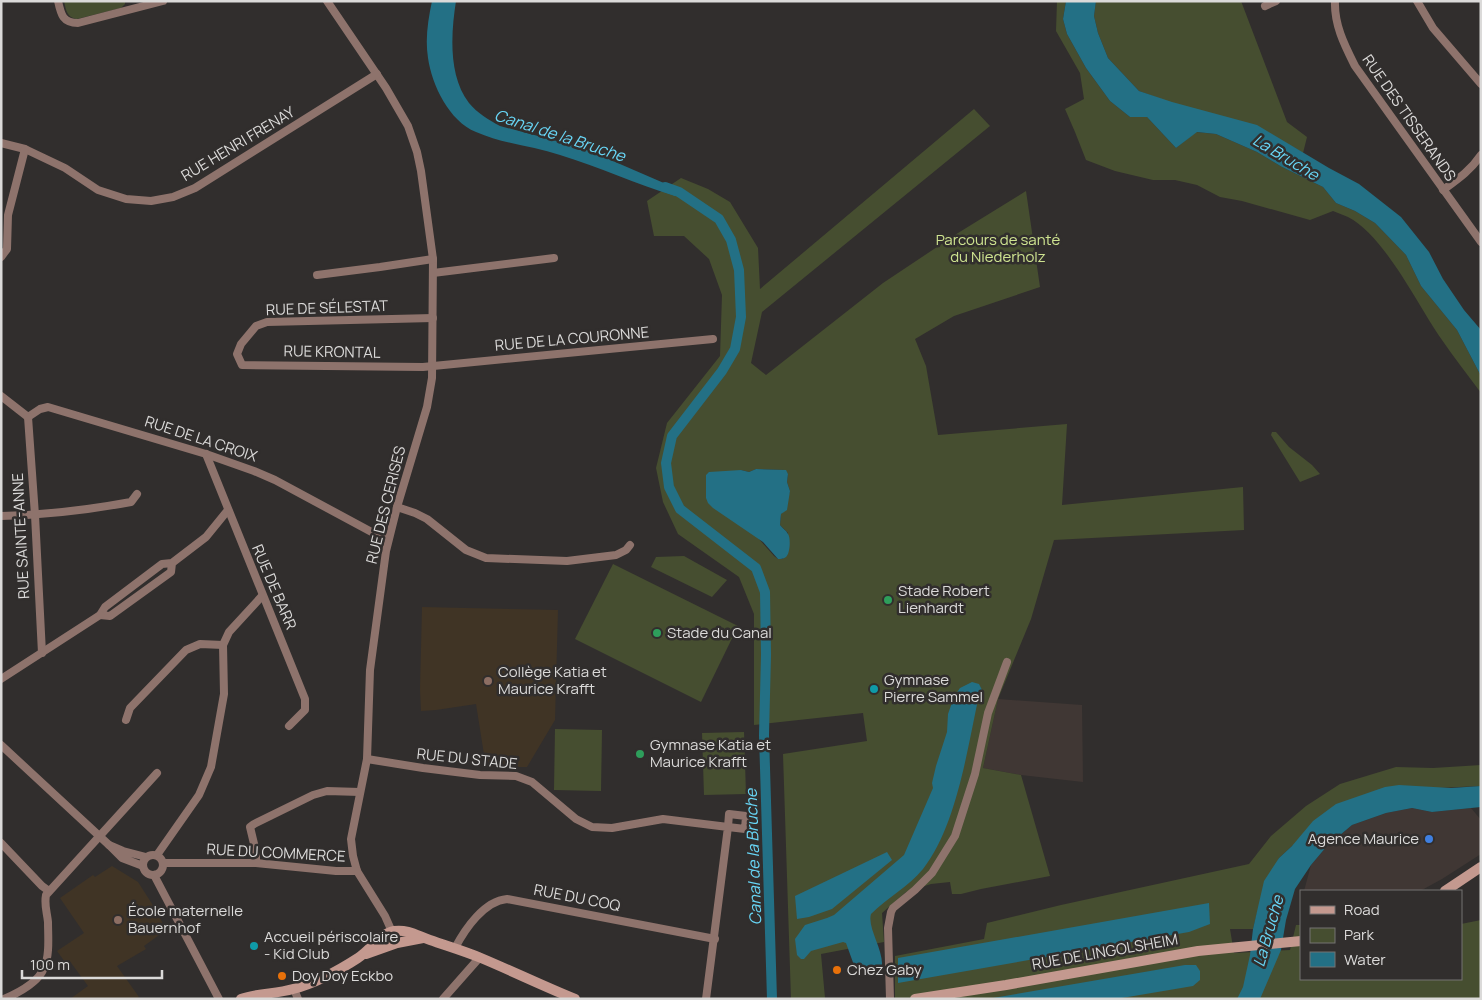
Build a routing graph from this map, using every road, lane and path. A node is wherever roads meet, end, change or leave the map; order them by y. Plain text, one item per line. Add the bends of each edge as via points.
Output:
1 (58, 1) edge
2 (132, 1) edge
3 (164, 1) edge
4 (327, 1) edge
5 (1276, 1) edge
6 (1335, 1) edge
7 (1417, 1) edge
8 (1265, 6) dead end
9 (137, 8) junction
10 (377, 74) junction
11 (1481, 84) edge
12 (1, 143) edge
13 (25, 149) junction
14 (1481, 155) edge
15 (1443, 190) junction
16 (1481, 242) edge
17 (1, 257) edge
18 (554, 258) dead end
19 (433, 259) junction
20 (433, 273) junction
21 (317, 275) dead end
22 (433, 318) junction
23 (713, 339) dead end
24 (237, 354) joint
25 (433, 366) junction
26 (2, 398) edge
27 (28, 417) junction
28 (206, 454) junction
29 (137, 494) dead end
30 (397, 507) junction
31 (228, 510) junction
32 (35, 515) junction
33 (1, 516) edge
34 (389, 537) junction
35 (630, 545) dead end
36 (262, 596) junction
37 (223, 645) junction
38 (42, 653) junction
39 (1007, 662) dead end
40 (1, 679) edge
41 (126, 720) dead end
42 (289, 726) dead end
43 (1, 745) edge
44 (367, 759) junction
45 (157, 773) dead end
46 (360, 792) junction
47 (99, 836) junction
48 (1, 844) edge
49 (109, 845) junction
50 (157, 855) junction
51 (146, 857) junction
52 (163, 863) junction
53 (256, 863) junction
54 (143, 866) junction
55 (1481, 867) edge
56 (357, 871) junction
57 (154, 875) junction
58 (1446, 890) edge
59 (48, 891) junction
60 (392, 931) junction
61 (423, 938) junction
62 (715, 939) junction
63 (1300, 942) edge
64 (397, 943) junction
65 (455, 948) junction
66 (363, 955) junction
67 (480, 957) junction
68 (296, 994) edge
69 (4, 999) edge
70 (219, 999) edge
71 (241, 999) edge
72 (443, 999) edge
73 (575, 999) edge
74 (706, 999) edge
75 (890, 999) edge
76 (915, 999) edge

1 - 9 street via 63,17 71,23
2 - 9 street
3 - 9 street
4 - 10 street, RUE DES CERISES
5 - 8 street
6 - 15 street, RUE DES TISSERANDS via 1338,27 1355,66
7 - 11 street via 1433,28
10 - 13 street, RUE HENRI FRENAY via 195,188 151,202 126,199 98,190 65,168
10 - 19 street, RUE DES CERISES via 404,117 415,144
12 - 13 street, RUE HENRI FRENAY
13 - 17 street via 8,215 7,249
14 - 15 street via 1462,176
15 - 16 street, RUE DES TISSERANDS
18 - 20 street
19 - 20 street, RUE DES CERISES
19 - 21 street
20 - 22 street, RUE DES CERISES
22 - 24 street, RUE DE SÉLESTAT via 267,322 256,326
22 - 25 street, RUE DES CERISES
23 - 25 street, RUE DE LA COURONNE
24 - 25 street, RUE KRONTAL via 242,365
25 - 30 street, RUE DES CERISES via 427,407
26 - 27 street
27 - 28 street, RUE DE LA CROIX via 48,407
27 - 32 street, RUE SAINTE-ANNE
28 - 31 street, RUE DE BARR
28 - 34 street, RUE DE LA CROIX via 254,470 379,536
29 - 32 street via 131,502
30 - 34 street, RUE DES CERISES
30 - 35 street via 427,519 466,550 486,558 567,560 616,556
31 - 36 street, RUE DE BARR
31 - 38 street via 206,537 172,564 162,564 105,607 100,615
32 - 33 street
32 - 38 street, RUE SAINTE-ANNE
34 - 44 street, RUE DES CERISES via 370,670
36 - 37 street via 229,632
36 - 42 street, RUE DE BARR via 304,699 305,710
37 - 41 street via 200,644 186,650 130,708
37 - 50 street via 224,694 211,767 199,795
38 - 40 street
39 - 75 street via 988,713 975,774 955,836 932,873 891,912 888,928
43 - 47 street
44 - 46 street, RUE DES CERISES
44 - 62 street, RUE DU STADE via 480,775 516,776 532,782 576,819 592,827 612,828 663,819 728,827
45 - 47 street
46 - 53 street via 327,791 313,795 254,824 250,827
46 - 56 street, RUE DES CERISES via 352,839
47 - 49 street
47 - 59 street
48 - 59 street
49 - 51 street
49 - 54 street via 122,858
50 - 51 street
50 - 52 street
51 - 54 street
52 - 53 street, RUE DU COMMERCE
52 - 57 street via 160,873
53 - 56 street, RUE DU COMMERCE
54 - 57 street
55 - 58 main road
56 - 60 street, RUE DES CERISES
57 - 70 street
59 - 69 street via 44,902 48,919 48,948 44,968 34,982
60 - 61 main road via 412,932
60 - 64 street, RUE DES CERISES
60 - 66 main road
61 - 64 main road
61 - 65 main road
62 - 65 street, RUE DU COQ via 507,899 484,909
62 - 74 street
63 - 76 main road, RUE DE LINGOLSHEIM via 1237,946 1166,956
64 - 66 main road
65 - 67 main road
66 - 68 main road
67 - 72 street
67 - 73 main road
68 - 71 main road

